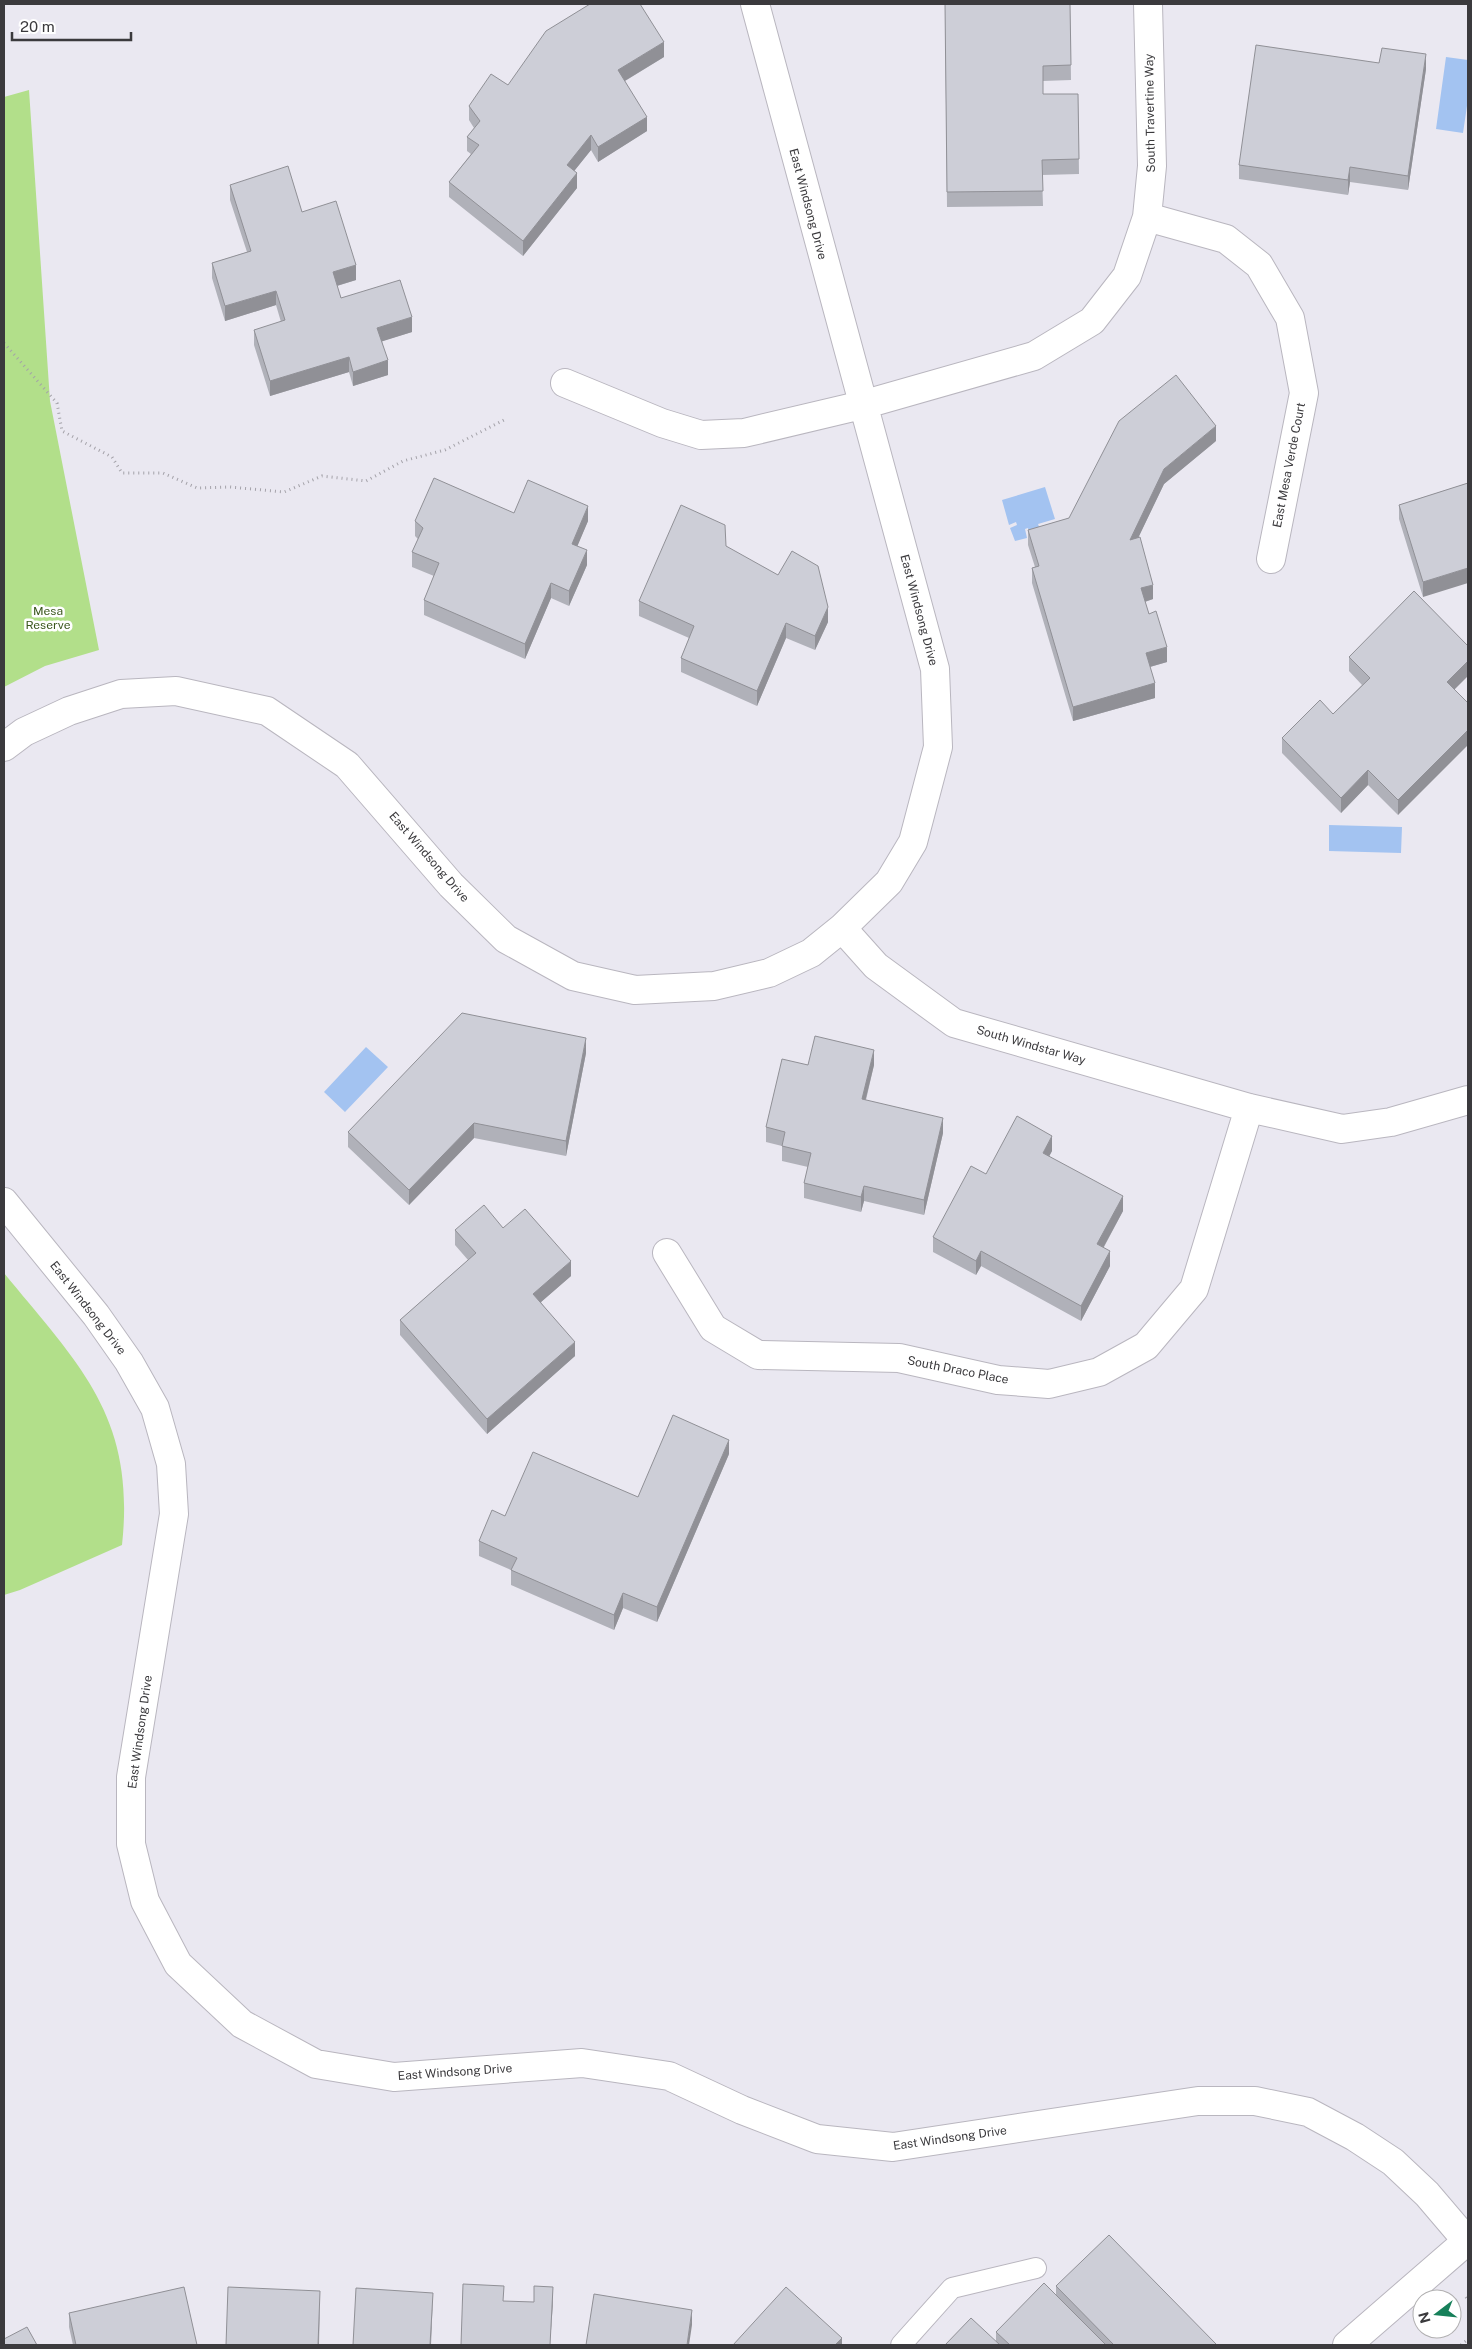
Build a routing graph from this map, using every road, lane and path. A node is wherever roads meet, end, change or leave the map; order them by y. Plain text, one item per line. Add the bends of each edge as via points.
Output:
1 (755, 4) edge
2 (1148, 4) edge
3 (1147, 217) junction
4 (4, 342) edge
5 (564, 383) dead end
6 (862, 405) junction
7 (504, 420) dead end
8 (1271, 559) dead end
9 (4, 746) edge
10 (842, 928) junction
11 (1468, 1100) edge
12 (1249, 1108) junction
13 (4, 1202) edge
14 (667, 1253) dead end
15 (1468, 2241) edge
16 (1036, 2268) dead end
17 (1468, 2339) edge
18 (901, 2345) edge
19 (1347, 2345) edge
20 (1461, 2345) edge

1 - 6 street, East Windsong Drive
2 - 3 street, South Travertine Way via 1152,166
3 - 6 street, South Travertine Way via 1127,276 1092,321 1034,356
3 - 8 street, East Mesa Verde Court via 1226,239 1259,265 1290,318 1304,393
4 - 7 path via 56,403 62,431 112,457 122,473 163,473 197,488 230,487 284,492 322,476 366,481 403,461 445,450
5 - 6 street via 662,423 702,435 744,433
6 - 10 street, East Windsong Drive via 935,670 938,747 913,842 889,882
9 - 10 street, East Windsong Drive via 24,732 68,711 121,694 176,691 267,711 347,765 451,885 506,939 573,976 635,990 714,986 769,973 811,953
10 - 12 street, South Windstar Way via 876,966 954,1022
11 - 12 street, South Windstar Way via 1392,1122 1342,1129
12 - 14 street, South Draco Place via 1194,1290 1146,1346 1100,1372 1049,1384 998,1380 899,1358 758,1355 713,1328
13 - 15 street, East Windsong Drive via 96,1314 155,1408 171,1464 174,1514 131,1777 131,1844 144,1901 178,1964 242,2024 316,2064 394,2077 582,2063 668,2076 817,2139 893,2147 1198,2101 1255,2101 1308,2112 1355,2137 1393,2162 1428,2194
15 - 19 street
16 - 18 lane via 952,2288
17 - 20 path

